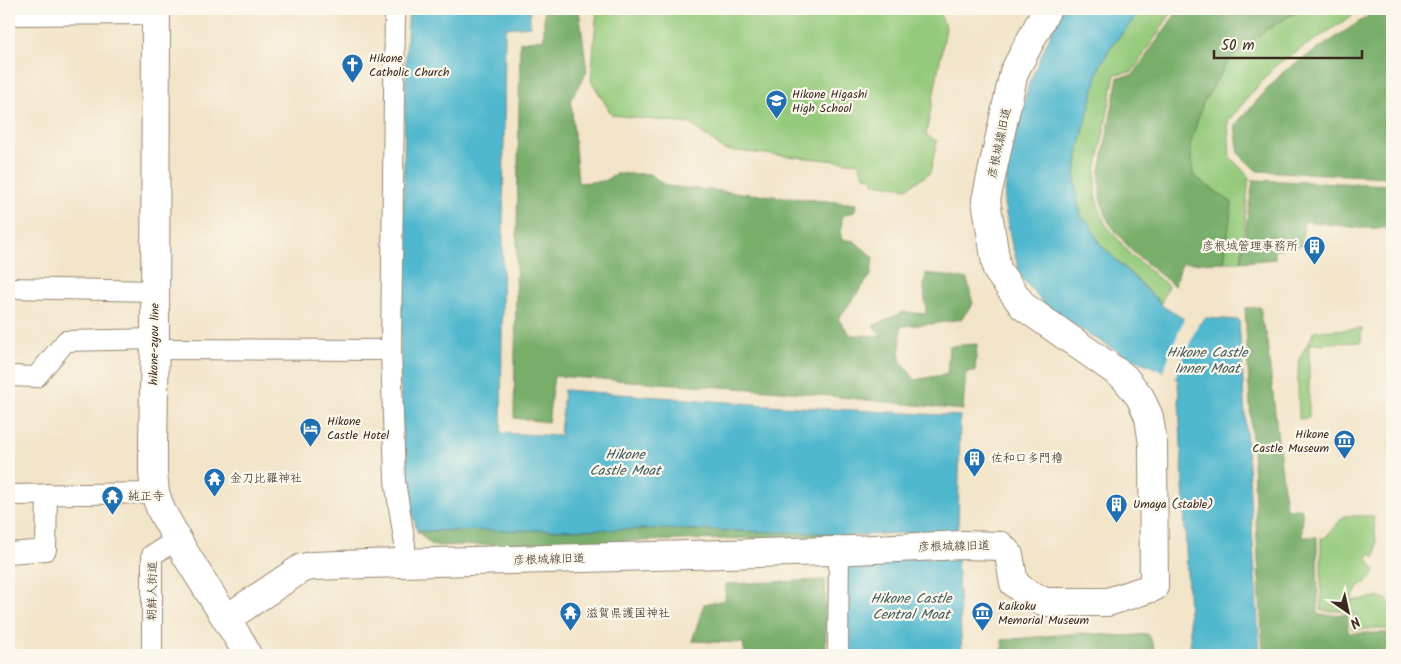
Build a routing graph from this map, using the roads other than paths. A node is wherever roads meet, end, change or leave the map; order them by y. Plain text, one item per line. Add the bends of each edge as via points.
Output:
1 (395, 9) edge
2 (1047, 9) edge
3 (156, 11) edge
4 (9, 15) edge
5 (9, 288) edge
6 (155, 291) junction
7 (155, 344) junction
8 (391, 350) junction
9 (9, 376) edge
10 (155, 493) junction
11 (47, 494) junction
12 (9, 495) edge
13 (177, 540) junction
14 (839, 550) junction
15 (9, 553) edge
16 (404, 563) junction
17 (226, 619) junction
18 (152, 655) edge
19 (247, 655) edge
20 (838, 655) edge

1 - 8 street
2 - 14 street, 彦根城線旧道 via 1014,72 986,200 998,270 1023,306 1124,377 1140,397 1149,417 1152,445 1154,587 1108,602 1045,602 1014,584 1009,556 1001,546
3 - 4 street
3 - 6 street, hikone-zyou line
5 - 6 street
6 - 7 street, hikone-zyou line
7 - 8 street
7 - 9 street via 66,341 36,377
7 - 10 street, hikone-zyou line
8 - 16 street via 395,481 405,545
10 - 11 street
10 - 13 street, hikone-zyou line
11 - 12 street
11 - 15 street via 46,550
13 - 17 street, hikone-zyou line
13 - 18 street, 朝鮮人街道 via 152,555
14 - 16 street, 彦根城線旧道
14 - 20 street
16 - 17 street, 彦根城線旧道 via 302,568
17 - 19 street, hikone-zyou line

